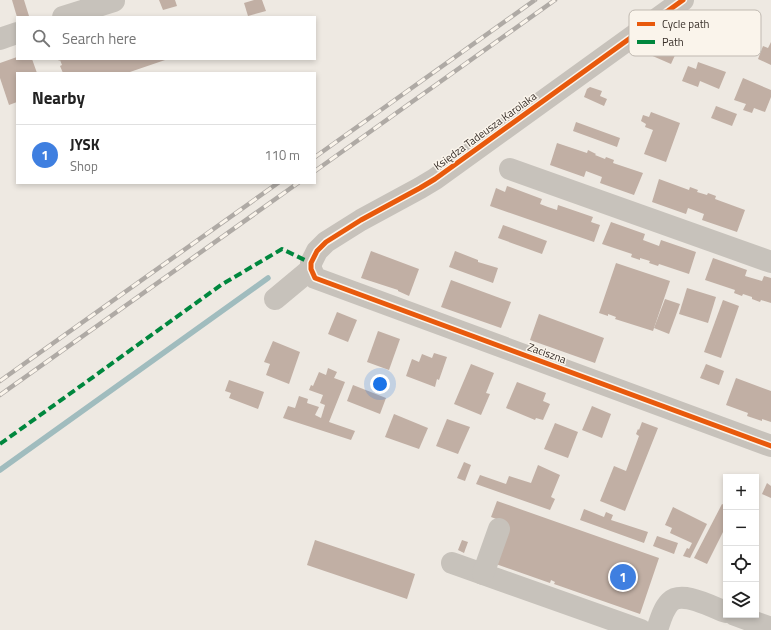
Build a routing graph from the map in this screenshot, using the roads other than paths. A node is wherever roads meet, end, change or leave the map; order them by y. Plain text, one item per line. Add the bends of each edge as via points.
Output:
1 (114, 0) edge
2 (683, 0) edge
3 (669, 10) edge
4 (66, 16) edge
5 (16, 33) edge
6 (0, 39) edge
7 (629, 39) edge
8 (510, 169) dead end
9 (771, 262) edge
10 (313, 274) junction
11 (275, 299) dead end
12 (771, 446) edge
13 (498, 529) dead end
14 (452, 563) dead end
15 (483, 574) junction
16 (723, 611) edge
17 (743, 618) edge
18 (771, 628) edge
19 (641, 630) edge
20 (656, 630) edge

1 - 4 street
2 - 3 street, Księdza Tadeusza Karolaka
5 - 6 street
7 - 10 street, Księdza Tadeusza Karolaka via 430,182 326,242 317,251 311,263
8 - 9 street
10 - 11 street
10 - 12 street, Zaciszna
13 - 15 street
14 - 15 street
15 - 19 street
16 - 20 street via 686,597 675,598 664,610
17 - 18 street

